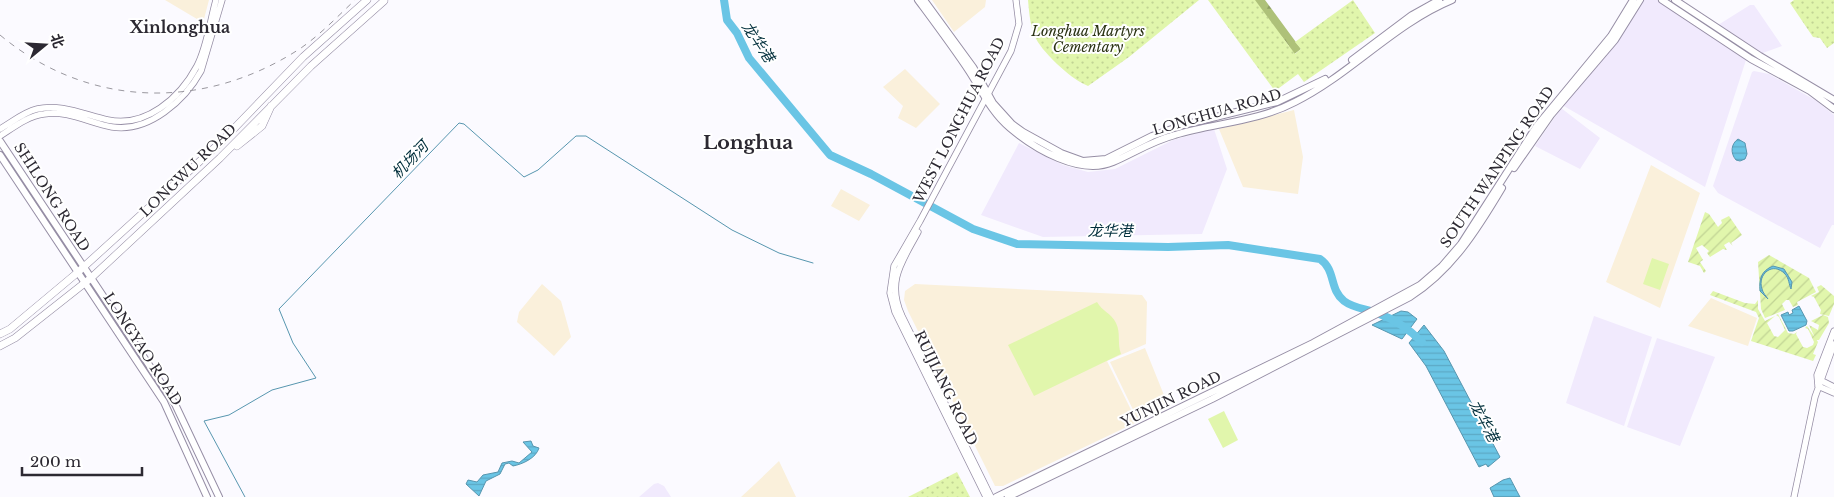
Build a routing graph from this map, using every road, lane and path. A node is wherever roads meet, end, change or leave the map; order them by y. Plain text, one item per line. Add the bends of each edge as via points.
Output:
1 (216, 0) edge
2 (222, 0) edge
3 (367, 0) edge
4 (918, 0) edge
5 (924, 0) edge
6 (1016, 0) edge
7 (1439, 0) edge
8 (1452, 0) edge
9 (1633, 0) edge
10 (1640, 0) edge
11 (1662, 0) edge
12 (1675, 0) edge
13 (384, 1) edge
14 (987, 98) junction
15 (1834, 100) edge
16 (1834, 108) edge
17 (0, 129) edge
18 (0, 136) edge
19 (0, 141) edge
20 (0, 156) edge
21 (920, 221) junction
22 (83, 267) junction
23 (77, 273) junction
24 (894, 275) junction
25 (91, 278) junction
26 (84, 284) junction
27 (893, 290) junction
28 (1359, 320) junction
29 (1834, 330) edge
30 (0, 334) edge
31 (1834, 344) edge
32 (0, 346) edge
33 (1818, 382) junction
34 (1834, 387) edge
35 (1834, 393) edge
36 (207, 497) edge
37 (219, 497) edge
38 (986, 497) edge
39 (991, 497) edge
40 (996, 497) edge
41 (1008, 497) edge
42 (1794, 497) edge

1 - 17 street via 197,65 187,82 168,102 145,117 118,122 55,107 30,111
2 - 18 street via 201,71 175,104 161,115 126,127 113,127 45,113 27,119
3 - 22 main road, LONGWU ROAD via 303,57 222,141
4 - 14 main road, LONGHUA ROAD
5 - 14 main road, LONGHUA ROAD via 973,67
6 - 14 street, WEST LONGHUA ROAD via 1018,32
7 - 14 main road, LONGHUA ROAD via 1412,15 1307,89 1250,110 1170,129 1097,161 1083,161 1061,153 1023,132
8 - 14 main road, LONGHUA ROAD via 1428,11 1294,103 1250,118 1175,134 1103,166 1084,167 1055,156 1009,127
9 - 28 main road, SOUTH WANPING ROAD via 1611,36 1536,127 1451,257 1420,285
10 - 28 main road, SOUTH WANPING ROAD via 1615,40 1540,130 1454,260 1422,289
11 - 16 main road via 1751,59
12 - 15 main road
13 - 25 main road, LONGWU ROAD via 272,103 262,126 220,158
14 - 21 street, WEST LONGHUA ROAD
19 - 22 main road, SHILONG ROAD
20 - 23 main road, SHILONG ROAD
21 - 24 street, WEST LONGHUA ROAD via 897,261
21 - 24 street, WEST LONGHUA ROAD via 920,229
22 - 23 main road, LONGWU ROAD
22 - 25 main road, LONGYAO ROAD
23 - 26 main road, LONGYAO ROAD
23 - 30 main road, LONGWU ROAD
24 - 27 street, WEST LONGHUA ROAD
25 - 26 main road, LONGWU ROAD
25 - 37 main road, LONGYAO ROAD via 178,410
26 - 32 main road, LONGWU ROAD
26 - 36 main road, LONGYAO ROAD via 164,402
27 - 38 street, RUIJIANG ROAD via 890,299 898,319
27 - 39 street, RUIJIANG ROAD via 902,316
28 - 40 main road, YUNJIN ROAD
28 - 41 main road, YUNJIN ROAD via 1212,399
29 - 33 street
31 - 33 street
33 - 34 street
33 - 35 street
33 - 42 street

